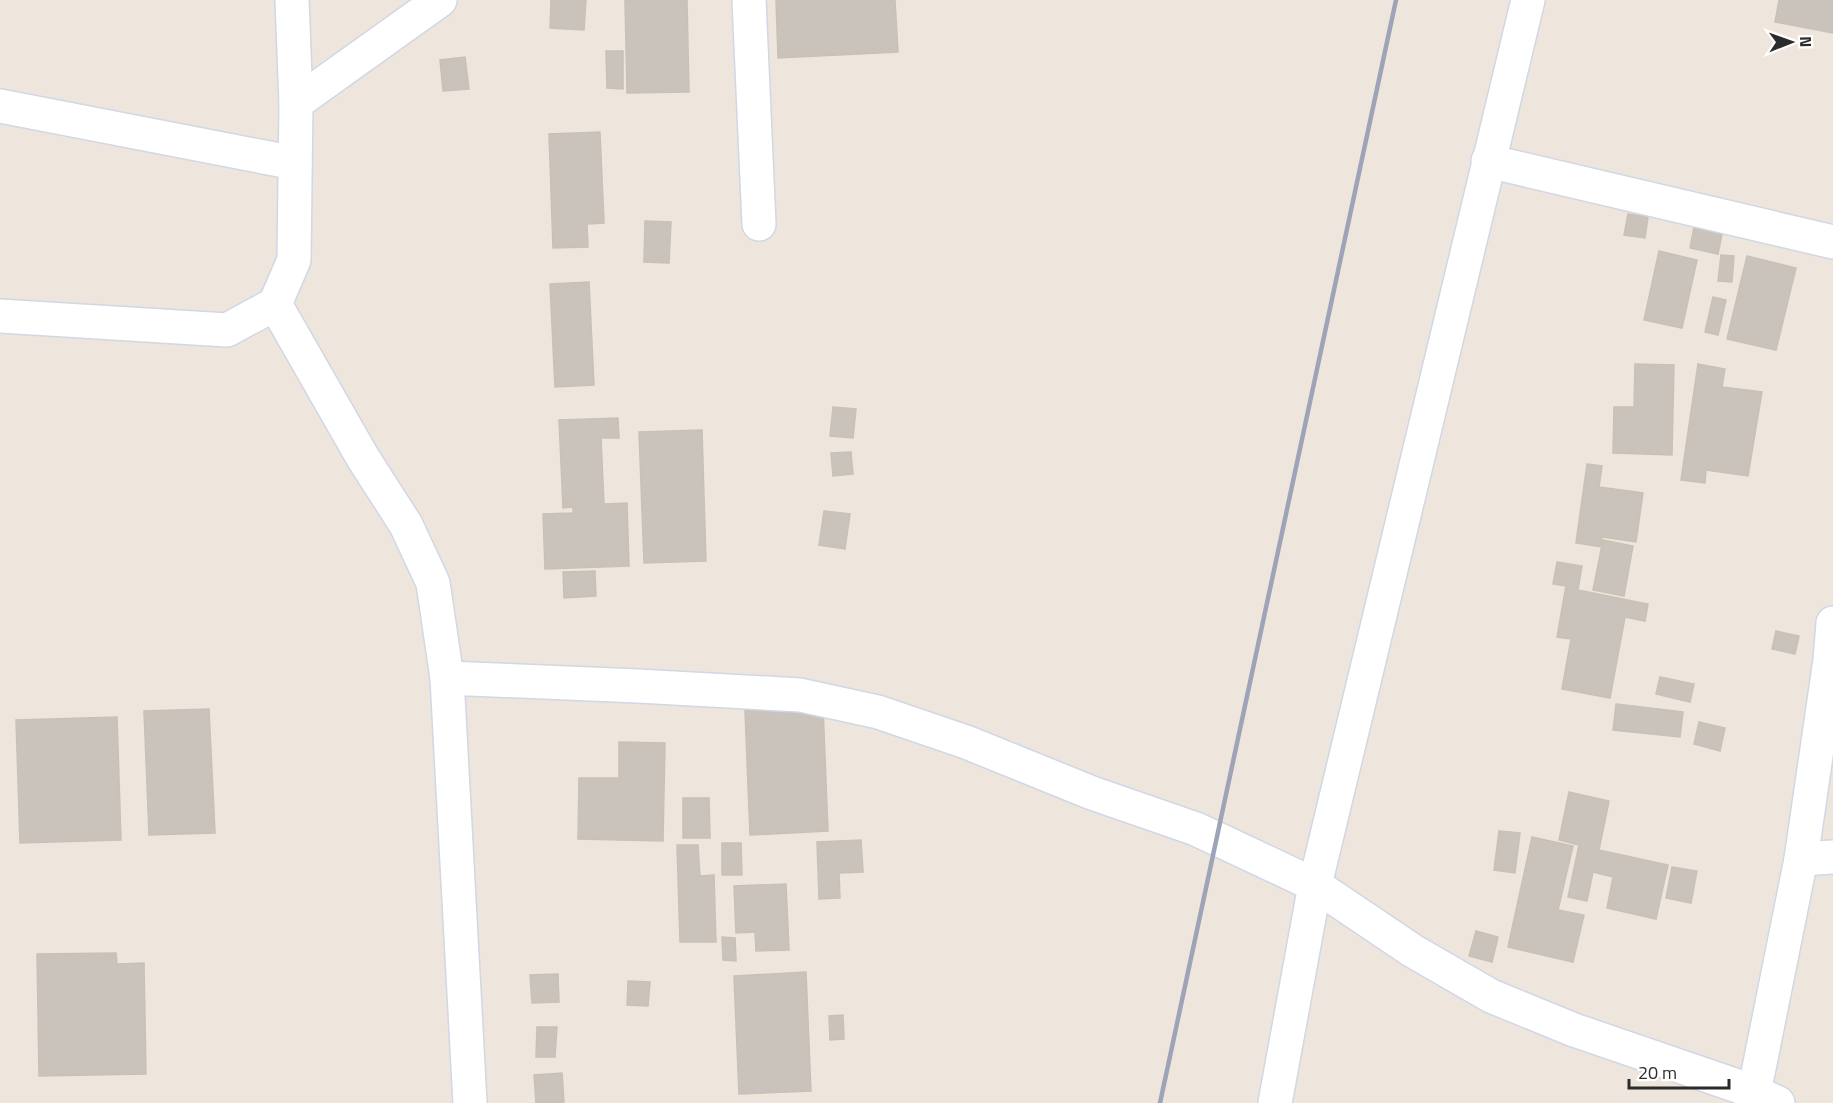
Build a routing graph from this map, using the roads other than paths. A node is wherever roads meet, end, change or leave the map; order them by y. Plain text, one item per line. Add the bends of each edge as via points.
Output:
1 (292, 0) edge
2 (440, 0) edge
3 (749, 0) edge
4 (1528, 0) edge
5 (296, 103) junction
6 (0, 106) edge
7 (1488, 161) junction
8 (295, 163) junction
9 (759, 224) dead end
10 (1833, 242) edge
11 (275, 304) junction
12 (0, 316) edge
13 (1833, 623) edge
14 (447, 678) junction
15 (1817, 858) edge
16 (1315, 885) junction
17 (1762, 1099) edge
18 (470, 1103) edge
19 (1275, 1103) edge

1 - 5 street
2 - 5 street
3 - 9 street
4 - 7 street
5 - 8 street
6 - 8 street
7 - 10 street
7 - 16 street
8 - 11 street via 294,260
11 - 12 street via 227,330
11 - 14 street via 406,525 433,583
13 - 15 street
14 - 16 street via 800,695 878,712 1196,829
14 - 18 street
15 - 17 street
16 - 17 street via 1413,951 1491,996
16 - 19 street

